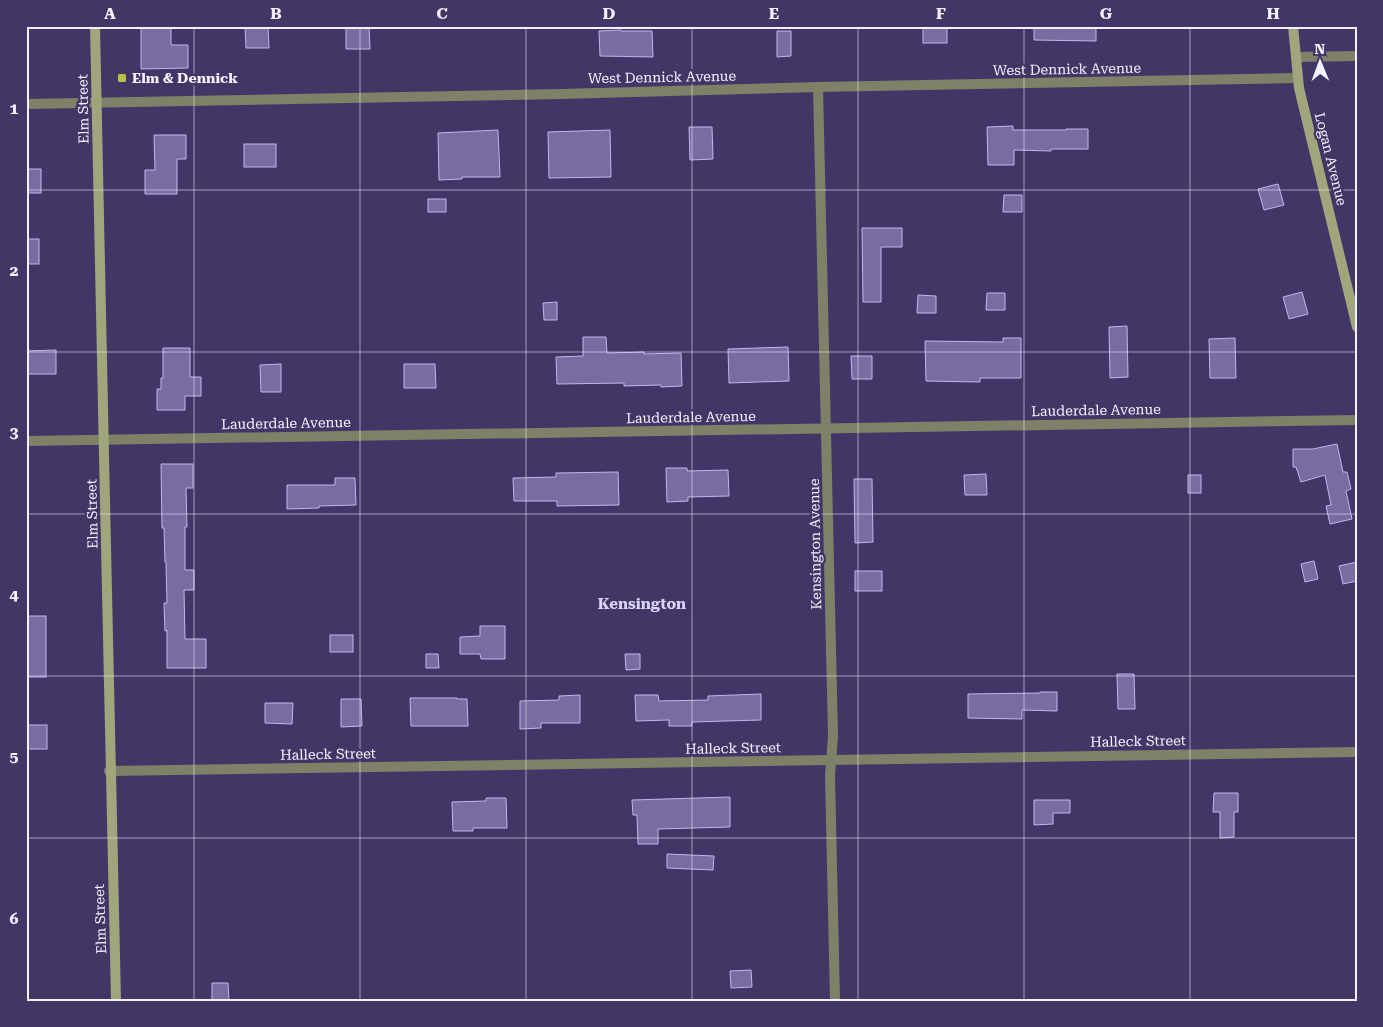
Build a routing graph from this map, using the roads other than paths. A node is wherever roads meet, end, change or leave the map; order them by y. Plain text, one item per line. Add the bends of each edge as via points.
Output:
1 (95, 26) edge
2 (1293, 26) edge
3 (1357, 56) edge
4 (1296, 57) junction
5 (1298, 78) junction
6 (818, 87) junction
7 (97, 103) junction
8 (26, 104) edge
9 (1357, 327) edge
10 (1357, 420) edge
11 (826, 428) junction
12 (104, 439) junction
13 (26, 441) edge
14 (1357, 752) edge
15 (831, 760) junction
16 (110, 771) junction
17 (116, 1001) edge
18 (835, 1001) edge

1 - 7 street, Elm Street
2 - 4 street, Logan Avenue
3 - 4 street
4 - 5 street, Logan Avenue
5 - 6 street, West Dennick Avenue
5 - 9 street, Logan Avenue
6 - 7 street, West Dennick Avenue
6 - 11 street, Kensington Avenue
7 - 8 street, West Dennick Avenue
7 - 12 street, Elm Street
10 - 11 street, Lauderdale Avenue
11 - 12 street, Lauderdale Avenue
11 - 15 street, Kensington Avenue
12 - 13 street, Lauderdale Avenue
12 - 16 street, Elm Street
14 - 15 street, Halleck Street
15 - 16 street, Halleck Street
15 - 18 street, Kensington Avenue
16 - 17 street, Elm Street

